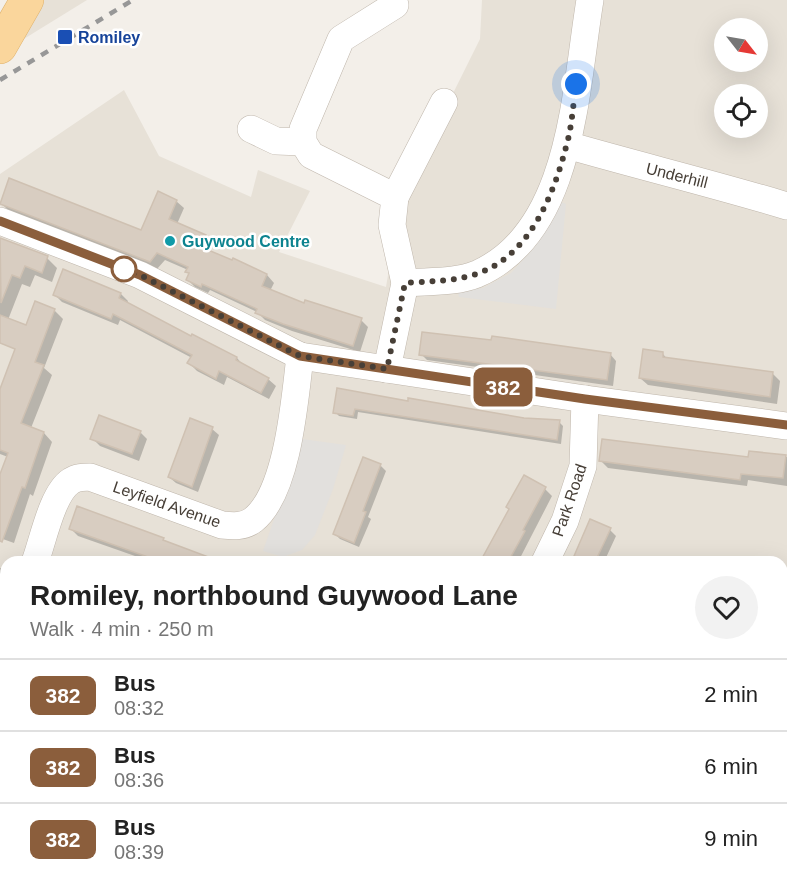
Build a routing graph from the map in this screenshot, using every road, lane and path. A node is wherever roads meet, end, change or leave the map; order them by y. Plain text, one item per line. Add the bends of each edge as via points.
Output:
1 (27, 0) edge
2 (590, 0) edge
3 (395, 5) dead end
4 (0, 47) edge
5 (444, 102) dead end
6 (251, 129) dead end
7 (303, 142) junction
8 (567, 145) junction
9 (395, 197) junction
10 (787, 206) edge
11 (0, 220) edge
12 (405, 283) junction
13 (300, 356) junction
14 (387, 369) junction
15 (585, 399) junction
16 (787, 426) edge
17 (37, 556) edge
18 (548, 556) edge

1 - 4 main road
2 - 8 street
3 - 7 street via 341,39 303,129
5 - 9 street
6 - 7 street via 276,141
7 - 9 street via 312,155
8 - 10 street, Underhill
8 - 12 street via 551,196 523,241 503,260 476,275 442,282
9 - 12 street via 392,225
11 - 13 street via 140,275
12 - 14 street
13 - 14 street
13 - 17 street, Leyfield Avenue via 283,463 268,501 252,521 222,525 90,477 80,477 63,488 57,499
14 - 15 street
15 - 16 street
15 - 18 street, Park Road via 583,466 565,521

